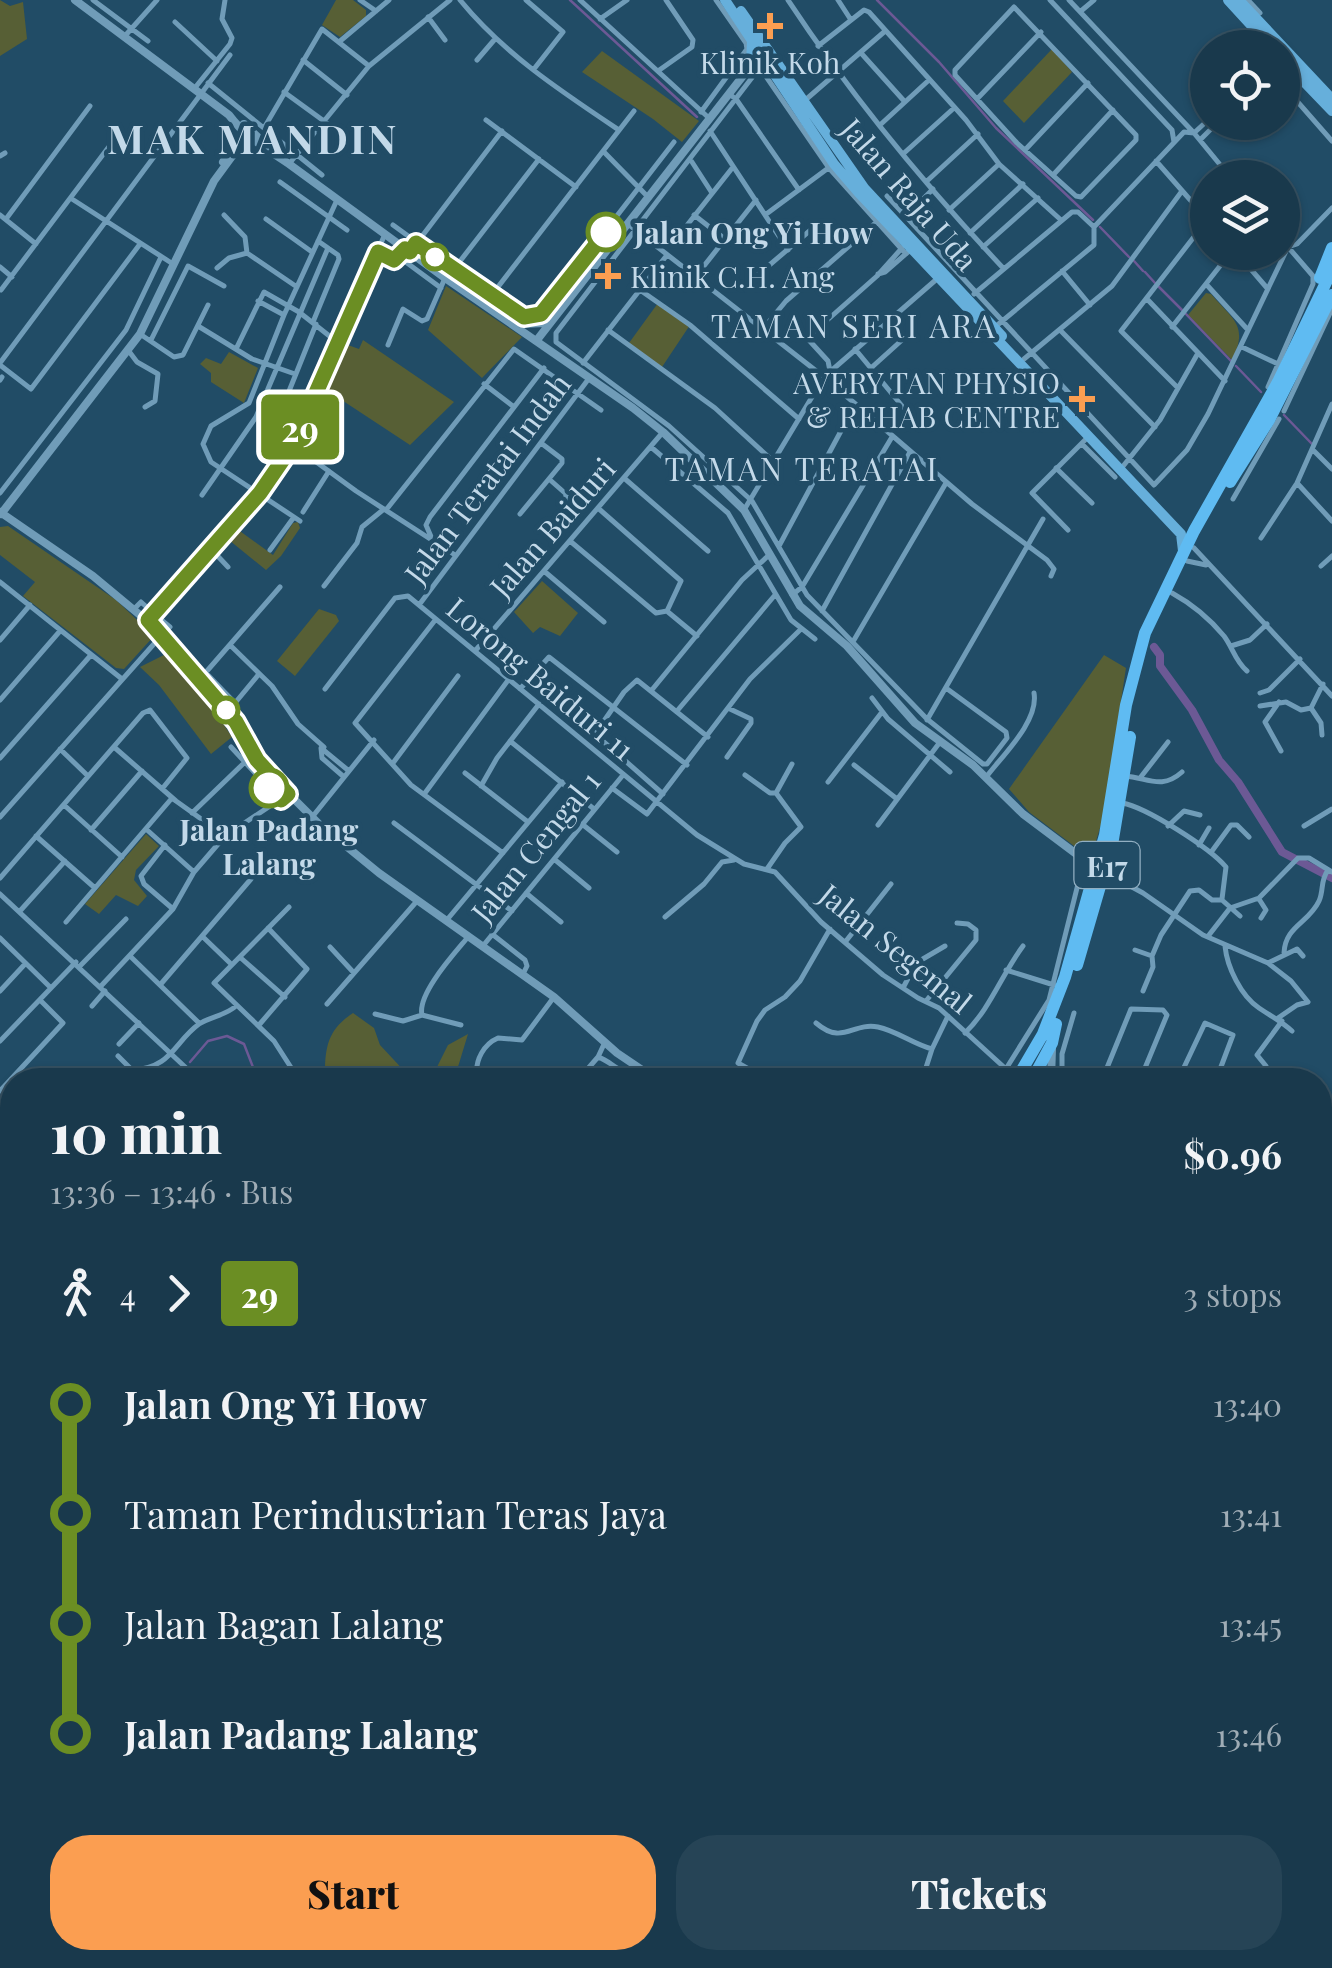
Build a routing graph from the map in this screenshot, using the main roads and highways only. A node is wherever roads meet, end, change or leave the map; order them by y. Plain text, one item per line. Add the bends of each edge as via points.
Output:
1 (75, 0) edge
2 (725, 0) edge
3 (733, 0) edge
4 (1228, 0) edge
5 (1239, 0) edge
6 (89, 2) edge
7 (1258, 30) edge
8 (1263, 30) edge
9 (752, 40) junction
10 (764, 52) junction
11 (751, 66) junction
12 (1300, 71) edge
13 (769, 74) junction
14 (1300, 74) edge
15 (1332, 100) edge
16 (1332, 110) edge
17 (242, 131) junction
18 (236, 151) junction
19 (266, 151) junction
20 (278, 156) junction
21 (224, 167) junction
22 (861, 190) junction
23 (1332, 248) edge
24 (1332, 270) edge
25 (1332, 283) edge
26 (1332, 295) edge
27 (1329, 313) edge
28 (553, 319) junction
29 (512, 324) junction
30 (537, 340) junction
31 (1256, 420) junction
32 (1122, 468) junction
33 (1228, 484) junction
34 (11, 500) junction
35 (0, 502) edge
36 (0, 513) edge
37 (0, 524) edge
38 (18, 524) junction
39 (1194, 531) junction
40 (1188, 554) junction
41 (1094, 864) junction
42 (1056, 990) junction
43 (1061, 1022) junction
44 (1052, 1044) junction
45 (638, 1068) edge
46 (1009, 1068) edge
47 (1028, 1068) edge
48 (1030, 1068) edge
49 (1031, 1068) edge
50 (1051, 1068) edge

1 - 6 main road
2 - 9 main road, Jalan Raja Uda
3 - 10 main road, Jalan Raja Uda
4 - 7 main road
5 - 8 main road
6 - 17 main road
9 - 10 main road, Jalan Raja Uda
9 - 11 main road
10 - 11 main road
10 - 13 main road, Jalan Raja Uda
10 - 22 main road, Jalan Raja Uda
11 - 13 main road
11 - 28 main road via 690,154
12 - 15 main road
13 - 22 main road, Jalan Raja Uda via 832,166
14 - 16 main road
17 - 18 main road
17 - 19 main road
17 - 20 main road
17 - 21 main road
18 - 19 main road via 248,145
18 - 21 main road
19 - 20 main road
20 - 29 main road via 443,283
21 - 34 main road via 140,334
22 - 32 main road, Jalan Raja Uda via 998,324
22 - 32 main road, Jalan Raja Uda via 879,220 1085,441
23 - 31 highway
24 - 31 highway, E17
25 - 33 highway, E17
26 - 27 highway
27 - 33 highway via 1256,448
28 - 29 main road
28 - 30 main road
29 - 30 main road
30 - 41 main road via 663,432 744,510 792,595 922,729 988,768 1023,814
31 - 39 highway, E17
32 - 39 main road, Jalan Raja Uda via 1185,530
32 - 40 main road, Jalan Raja Uda via 1180,534
33 - 40 highway, E17
34 - 35 main road
34 - 36 main road
36 - 38 main road
37 - 38 main road
38 - 45 main road via 164,629 284,797 554,996
39 - 40 highway, E17
40 - 41 highway, E17 via 1134,670
40 - 41 highway, E17 via 1139,676 1132,777
41 - 42 highway, E17
41 - 43 highway, E17
42 - 46 highway
42 - 47 highway, E17
43 - 44 highway
43 - 48 highway, E17
44 - 49 highway
44 - 50 main road

